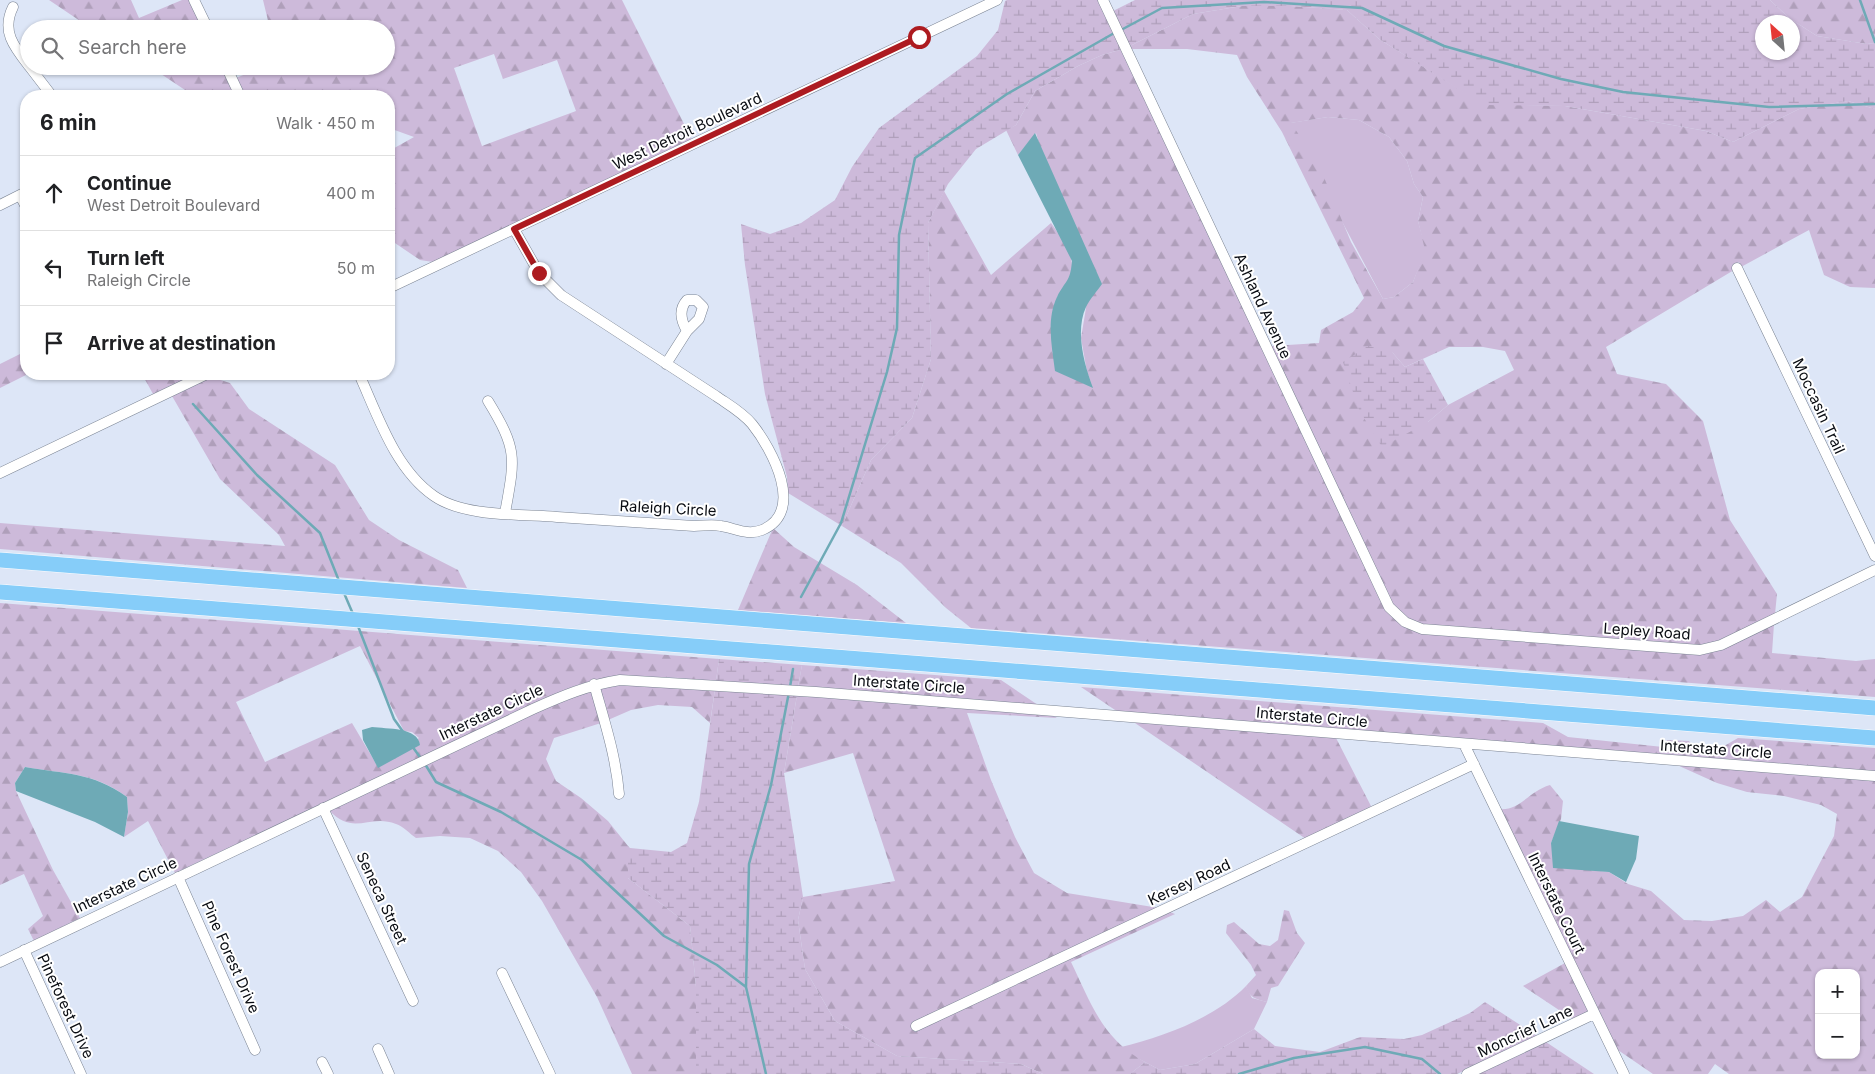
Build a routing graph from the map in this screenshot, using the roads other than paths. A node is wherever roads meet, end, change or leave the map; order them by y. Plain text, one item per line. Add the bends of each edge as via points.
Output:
1 (194, 0) edge
2 (997, 0) edge
3 (1103, 0) edge
4 (13, 7) dead end
5 (204, 20) edge
6 (20, 54) edge
7 (36, 75) edge
8 (230, 75) edge
9 (47, 90) edge
10 (237, 90) edge
11 (20, 195) edge
12 (0, 205) edge
13 (514, 229) junction
14 (1737, 268) dead end
15 (395, 285) edge
16 (687, 331) dead end
17 (666, 364) junction
18 (194, 380) edge
19 (363, 380) edge
20 (488, 401) dead end
21 (0, 473) edge
22 (505, 513) junction
23 (1875, 556) edge
24 (0, 560) edge
25 (1875, 570) edge
26 (0, 592) edge
27 (1402, 620) joint
28 (594, 684) junction
29 (1875, 708) edge
30 (1875, 738) edge
31 (1464, 744) junction
32 (1474, 764) junction
33 (1875, 776) edge
34 (619, 794) dead end
35 (323, 808) junction
36 (178, 876) junction
37 (24, 950) junction
38 (0, 962) edge
39 (502, 973) dead end
40 (413, 1001) dead end
41 (1594, 1014) junction
42 (916, 1026) dead end
43 (378, 1049) dead end
44 (256, 1050) dead end
45 (322, 1062) dead end
46 (81, 1074) edge
47 (328, 1074) edge
48 (389, 1074) edge
49 (550, 1074) edge
50 (1467, 1074) edge
51 (1624, 1074) edge

1 - 5 street
2 - 13 street, West Detroit Boulevard
3 - 27 street, Ashland Avenue via 1389,607
4 - 6 street via 8,19 8,32
7 - 9 street
8 - 10 street
11 - 12 street
13 - 15 street, West Detroit Boulevard
13 - 17 street, Raleigh Circle via 531,261 555,290
14 - 23 street, Moccasin Trail
16 - 17 street
17 - 22 street, Raleigh Circle via 741,413 764,442 780,476 784,495 780,513 770,525 749,533 720,525
18 - 21 street
19 - 22 street, Raleigh Circle via 394,450 421,485 448,504
20 - 22 street via 514,456
24 - 29 highway
25 - 27 street, Lepley Road via 1721,645 1700,650 1422,629
26 - 30 highway
28 - 31 street, Interstate Circle via 633,679 795,690
28 - 34 street via 613,755
28 - 35 street, Interstate Circle via 533,709
31 - 32 street, Interstate Court
31 - 33 street, Interstate Circle
32 - 41 street, Interstate Court
32 - 42 street, Kersey Road
35 - 36 street, Interstate Circle
35 - 40 street, Seneca Street
36 - 37 street, Interstate Circle
36 - 44 street, Pine Forest Drive
37 - 38 street, Interstate Circle
37 - 46 street, Pineforest Drive
39 - 49 street
41 - 50 street, Moncrief Lane
41 - 51 street, Interstate Court
43 - 48 street
45 - 47 street

